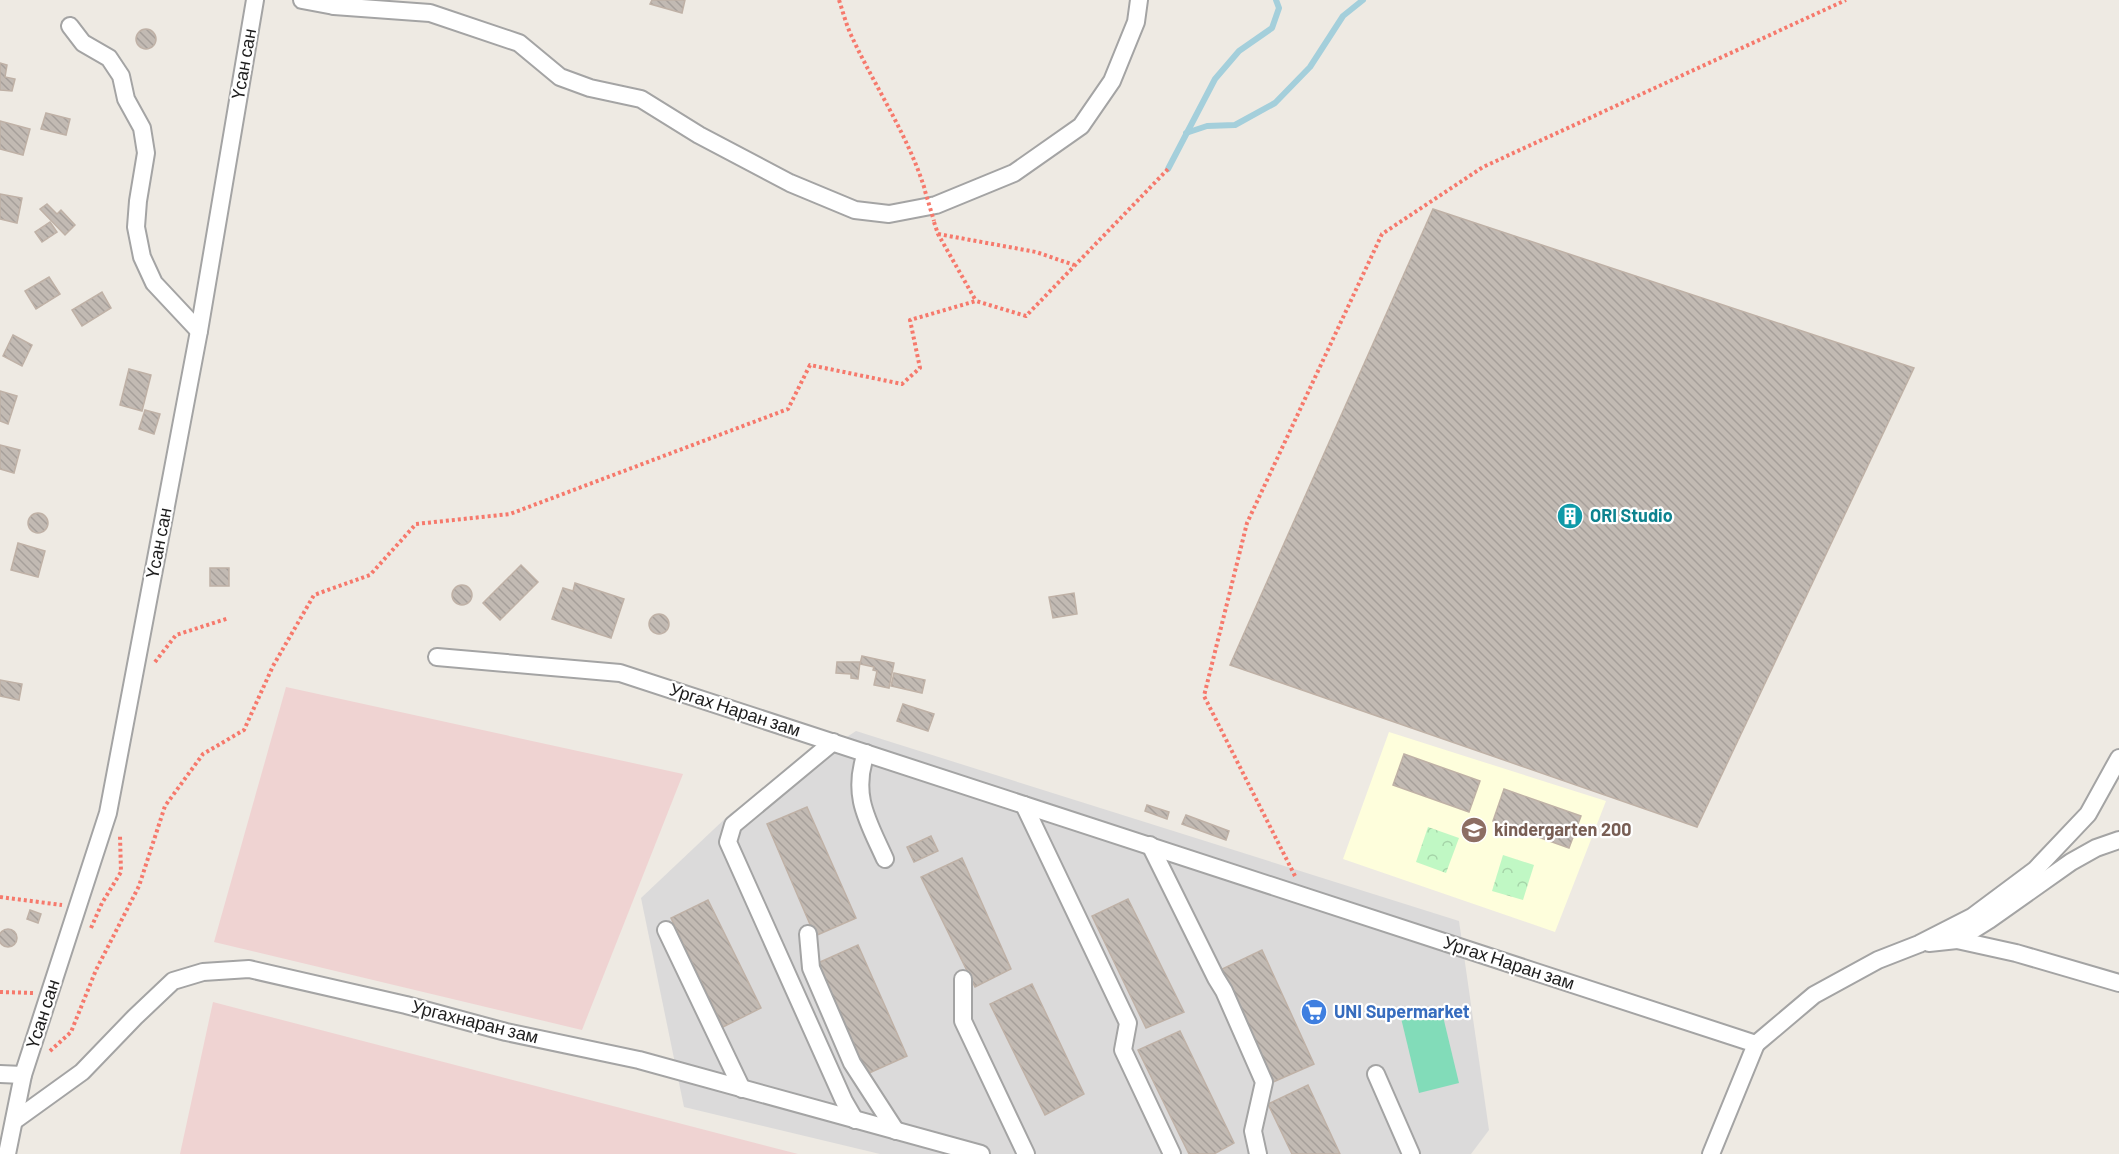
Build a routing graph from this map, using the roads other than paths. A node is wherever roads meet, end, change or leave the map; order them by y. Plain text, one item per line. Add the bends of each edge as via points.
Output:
1 (255, 0) edge
2 (302, 0) edge
3 (359, 0) edge
4 (1139, 0) edge
5 (333, 6) junction
6 (70, 26) dead end
7 (199, 331) junction
8 (437, 657) dead end
9 (833, 742) junction
10 (866, 753) junction
11 (2119, 758) edge
12 (1024, 805) junction
13 (2119, 840) edge
14 (1150, 845) junction
15 (885, 859) dead end
16 (666, 930) dead end
17 (808, 934) dead end
18 (1957, 940) junction
19 (1919, 944) junction
20 (963, 979) dead end
21 (2119, 983) edge
22 (1756, 1044) junction
23 (0, 1074) edge
24 (1376, 1074) dead end
25 (23, 1075) junction
26 (742, 1089) junction
27 (855, 1120) junction
28 (14, 1121) junction
29 (896, 1131) junction
30 (7, 1154) edge
31 (981, 1154) edge
32 (1026, 1154) edge
33 (1172, 1154) edge
34 (1258, 1154) edge
35 (1411, 1154) edge
36 (1711, 1154) edge

1 - 7 street, Үсан сан
2 - 5 street
3 - 5 street
4 - 5 street via 1136,22 1112,81 1081,126 1014,173 936,205 890,214 855,210 790,183 641,99 560,77 519,43 430,13
6 - 7 street via 83,43 109,58 121,76 126,99 142,128 146,153 136,227 142,257 154,283
7 - 25 street, Үсан сан via 108,813
8 - 9 street, Ургах Наран зам via 620,673
9 - 10 street, Ургах Наран зам
9 - 27 street via 733,825 728,842
10 - 12 street, Ургах Наран зам
10 - 15 street via 859,791 862,809
11 - 19 street via 2088,814 2035,870 1972,917
12 - 14 street, Ургах Наран зам
12 - 33 street via 1128,1023 1123,1050
13 - 18 street via 2071,862
14 - 22 street, Ургах Наран зам
14 - 34 street via 1224,991 1264,1082 1253,1131
16 - 26 street
17 - 29 street via 811,968 852,1063
18 - 19 street
18 - 21 street
19 - 22 street via 1878,960 1814,995
20 - 32 street via 963,1021
22 - 36 street
23 - 25 street
24 - 35 street
25 - 28 street, Үсан сан
26 - 27 street, Ургахнаран зам
26 - 28 street, Ургахнаран зам via 639,1060 249,969 203,972 173,981 82,1072
27 - 29 street, Ургахнаран зам
28 - 30 street, Үсан сан
29 - 31 street, Ургахнаран зам

